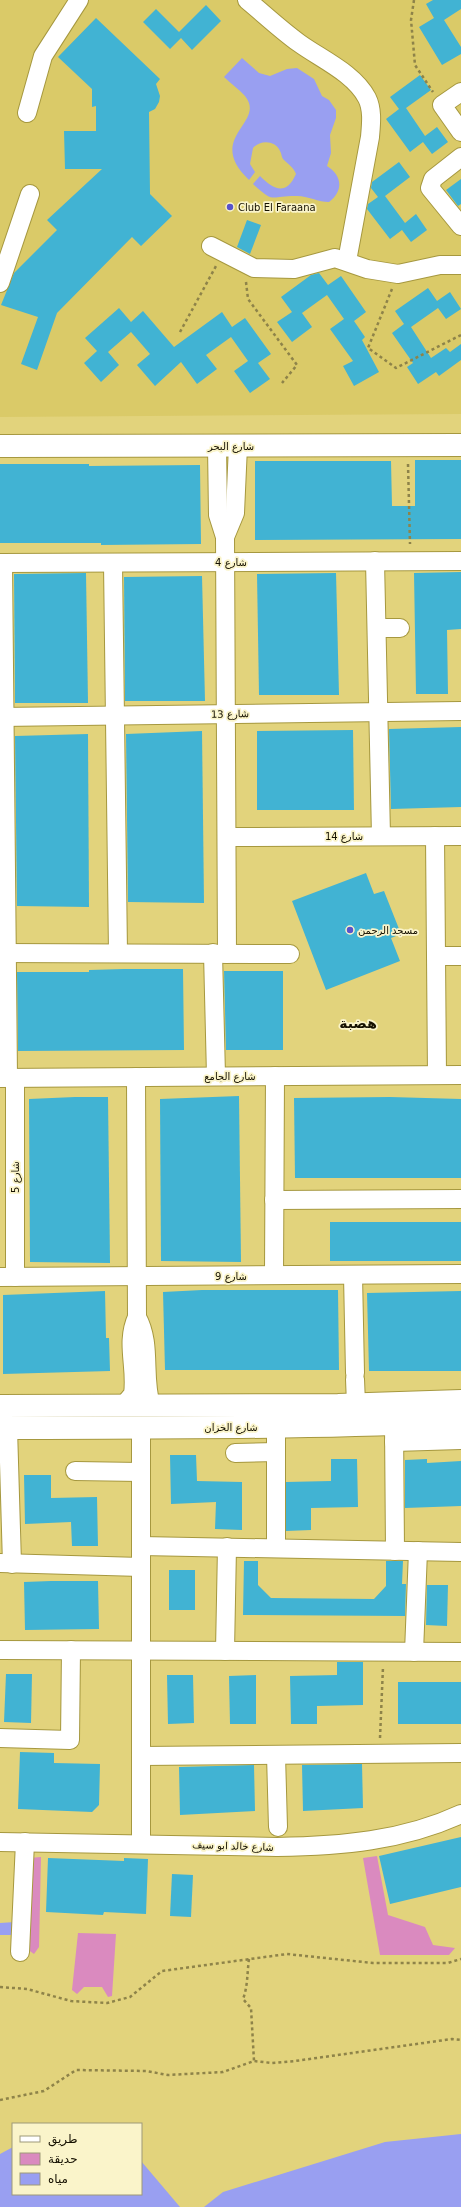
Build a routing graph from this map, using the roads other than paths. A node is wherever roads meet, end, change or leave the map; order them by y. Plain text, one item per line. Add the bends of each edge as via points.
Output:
1 (80, 0) edge
2 (247, 0) edge
3 (461, 92) edge
4 (28, 113) dead end
5 (461, 132) edge
6 (461, 157) edge
7 (30, 194) dead end
8 (461, 226) edge
9 (217, 249) road end
10 (347, 261) junction
11 (460, 262) edge
12 (0, 283) edge
13 (461, 445) edge
14 (0, 446) edge
15 (217, 446) junction
16 (238, 446) junction
17 (225, 537) junction
18 (375, 561) junction
19 (461, 561) edge
20 (113, 562) junction
21 (225, 562) junction
22 (1, 563) edge
23 (377, 628) junction
24 (400, 628) dead end
25 (461, 711) edge
26 (379, 712) junction
27 (226, 714) junction
28 (115, 716) junction
29 (2, 717) edge
30 (3, 827) edge
31 (381, 836) junction
32 (435, 836) junction
33 (461, 836) edge
34 (227, 837) junction
35 (3, 953) edge
36 (118, 953) junction
37 (220, 953) junction
38 (290, 954) dead end
39 (436, 956) junction
40 (461, 956) edge
41 (437, 1075) junction
42 (461, 1075) edge
43 (216, 1076) junction
44 (275, 1076) junction
45 (136, 1077) junction
46 (8, 1078) edge
47 (461, 1199) edge
48 (274, 1200) junction
49 (8, 1201) edge
50 (461, 1274) edge
51 (274, 1275) junction
52 (353, 1275) junction
53 (137, 1276) junction
54 (7, 1277) edge
55 (137, 1317) junction
56 (461, 1401) edge
57 (356, 1404) junction
58 (0, 1406) edge
59 (123, 1406) junction
60 (151, 1406) junction
61 (461, 1421) edge
62 (276, 1426) junction
63 (4, 1428) edge
64 (141, 1428) junction
65 (394, 1433) junction
66 (461, 1440) edge
67 (276, 1452) junction
68 (235, 1453) dead end
69 (75, 1471) dead end
70 (140, 1472) junction
71 (141, 1546) junction
72 (227, 1547) junction
73 (276, 1548) junction
74 (394, 1551) junction
75 (418, 1551) junction
76 (461, 1552) edge
77 (6, 1564) edge
78 (141, 1567) junction
79 (0, 1650) edge
80 (71, 1650) junction
81 (141, 1651) junction
82 (225, 1651) junction
83 (414, 1652) junction
84 (461, 1652) edge
85 (0, 1738) edge
86 (461, 1753) edge
87 (276, 1755) junction
88 (141, 1756) junction
89 (461, 1814) edge
90 (278, 1828) dead end
91 (0, 1842) edge
92 (24, 1842) junction
93 (141, 1844) junction
94 (20, 1952) dead end

1 - 4 street via 43,56
2 - 10 street via 298,43 343,73 368,99 372,117 370,137
3 - 5 street via 442,105
6 - 8 street via 433,179 430,188
7 - 12 street
9 - 10 street via 254,268 301,268 335,258
10 - 11 street via 367,269 398,274
13 - 16 main road, شارع البحر
14 - 15 main road, شارع البحر
15 - 16 main road, شارع البحر
15 - 17 street via 217,507
16 - 17 street via 236,508
17 - 21 street
18 - 19 street, شارع 4
18 - 21 street, شارع 4
18 - 23 street
20 - 21 street, شارع 4
20 - 22 street, شارع 4
20 - 28 street
21 - 27 street
22 - 29 street, شارع 5
23 - 24 street
23 - 26 street
25 - 26 street, شارع 13
26 - 27 street, شارع 13
26 - 31 street
27 - 28 street, شارع 13
27 - 34 street
28 - 29 street, شارع 13
28 - 36 street
29 - 30 street, شارع 5
30 - 35 street, شارع 5
31 - 32 street, شارع 14
31 - 34 street, شارع 14
32 - 33 street, شارع 14
32 - 39 street
34 - 37 street
35 - 36 street
35 - 46 street, شارع 5
36 - 37 street
37 - 38 street
37 - 43 street
39 - 40 street
39 - 41 street
41 - 42 street, شارع الجامع
41 - 44 street, شارع الجامع
43 - 44 street, شارع الجامع
43 - 45 street, شارع الجامع
44 - 48 street
45 - 46 street, شارع الجامع
45 - 53 street
46 - 49 street, شارع 5
47 - 48 street
48 - 51 street
49 - 54 street, شارع 5
50 - 52 street, شارع 9
51 - 52 street, شارع 9
51 - 53 street, شارع 9
52 - 57 street
53 - 54 street, شارع 9
53 - 55 street
55 - 59 street via 130,1344 133,1391
55 - 60 street via 146,1339 145,1378
56 - 57 main road
57 - 60 main road
58 - 59 main road
59 - 60 main road
61 - 65 main road, شارع الخزان
62 - 64 main road, شارع الخزان
62 - 65 main road, شارع الخزان
62 - 67 street
63 - 64 main road, شارع الخزان
63 - 77 street
64 - 70 street
65 - 66 street
65 - 74 street
67 - 68 street
67 - 73 street
69 - 70 street
70 - 71 street
71 - 72 street
71 - 78 street
72 - 73 street
72 - 82 street
73 - 74 street
74 - 75 street
75 - 76 street
75 - 83 street
77 - 78 street
78 - 81 street
79 - 80 street
80 - 81 street
80 - 85 street via 70,1740
81 - 82 street
81 - 88 street
82 - 83 street
83 - 84 street
86 - 87 street
87 - 88 street
87 - 90 street
88 - 93 street
89 - 93 street, شارع خالد ابو سيف via 408,1833 355,1843 277,1847
91 - 92 street, شارع خالد ابو سيف
92 - 93 street, شارع خالد ابو سيف
92 - 94 street

